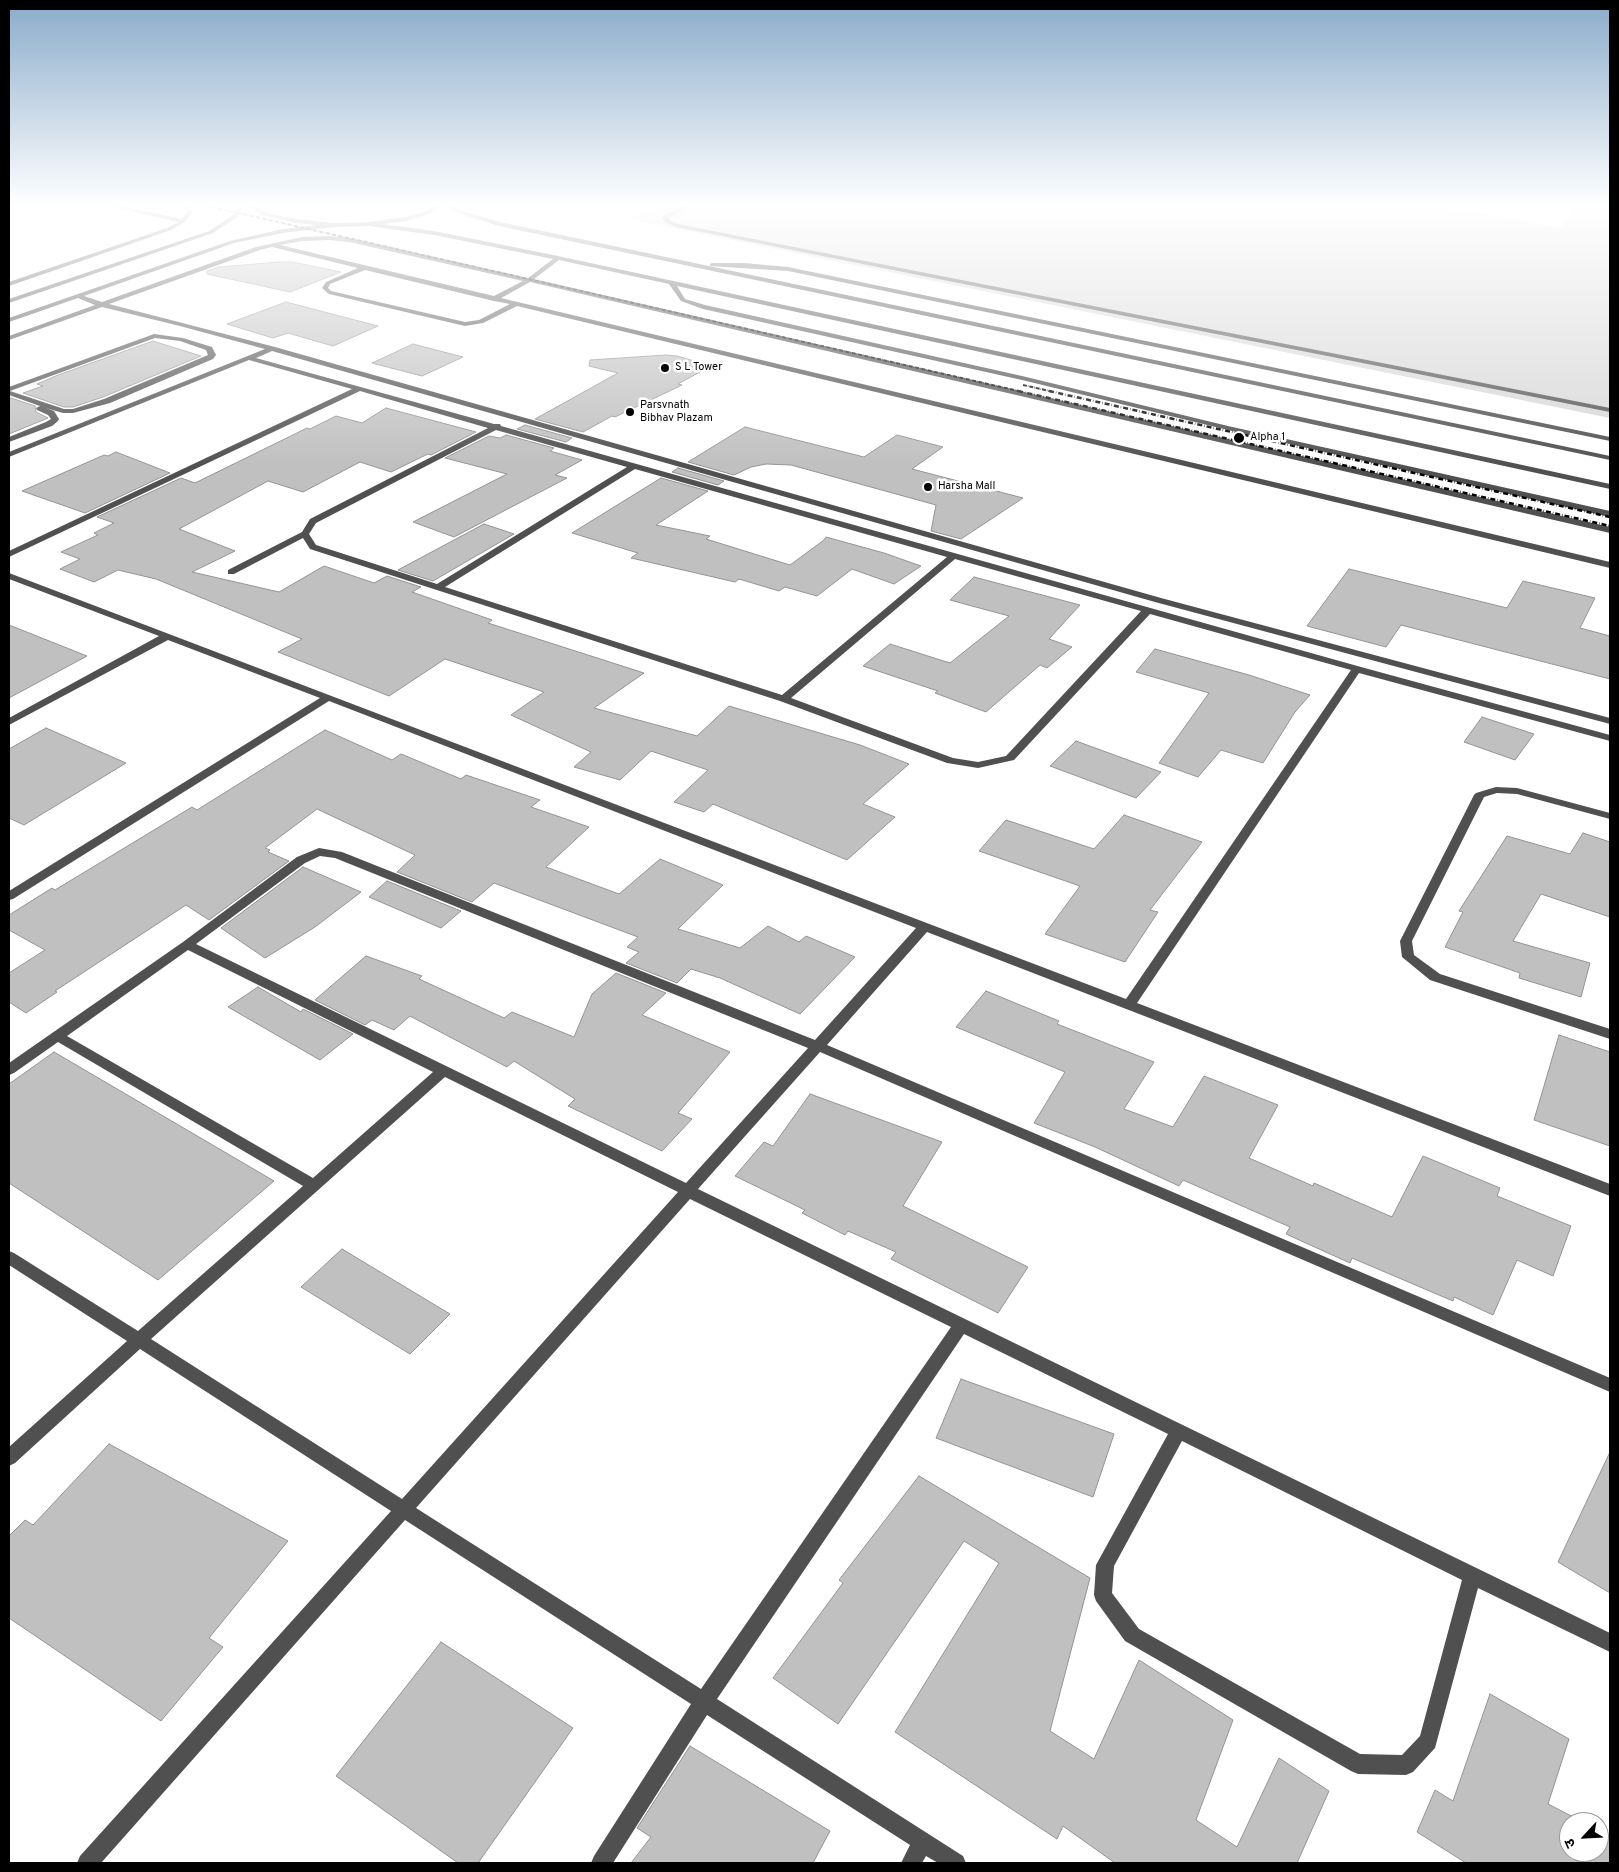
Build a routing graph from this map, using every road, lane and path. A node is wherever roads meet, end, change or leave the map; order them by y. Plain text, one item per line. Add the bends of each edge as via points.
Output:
1 (36, 291) edge
2 (91, 291) edge
3 (141, 291) edge
4 (328, 291) edge
5 (462, 291) edge
6 (508, 291) edge
7 (578, 291) edge
8 (677, 291) edge
9 (713, 291) edge
10 (815, 291) edge
11 (900, 291) edge
12 (1016, 291) edge
13 (78, 296) junction
14 (494, 299) junction
15 (9, 301) edge
16 (516, 304) junction
17 (103, 305) junction
18 (9, 320) edge
19 (9, 338) edge
20 (272, 349) junction
21 (249, 358) junction
22 (9, 389) edge
23 (359, 389) junction
24 (9, 394) edge
25 (9, 398) edge
26 (1610, 410) edge
27 (497, 426) junction
28 (1610, 439) edge
29 (9, 440) edge
30 (9, 455) edge
31 (1610, 458) edge
32 (634, 466) junction
33 (1610, 486) edge
34 (1610, 514) edge
35 (1610, 530) edge
36 (305, 534) junction
37 (9, 554) edge
38 (954, 555) junction
39 (1610, 565) edge
40 (231, 572) dead end
41 (9, 576) edge
42 (438, 587) junction
43 (1148, 610) junction
44 (167, 636) junction
45 (1357, 669) junction
46 (328, 697) junction
47 (784, 699) junction
48 (1610, 721) edge
49 (9, 722) edge
50 (1610, 738) edge
51 (1610, 816) edge
52 (9, 896) edge
53 (924, 926) junction
54 (187, 945) junction
55 (1129, 1005) junction
56 (1610, 1034) edge
57 (58, 1036) junction
58 (818, 1046) junction
59 (9, 1070) edge
60 (443, 1071) junction
61 (313, 1185) junction
62 (1610, 1190) edge
63 (687, 1192) junction
64 (9, 1257) edge
65 (961, 1326) junction
66 (139, 1340) junction
67 (1610, 1385) edge
68 (1178, 1432) junction
69 (9, 1458) edge
70 (403, 1509) junction
71 (1472, 1575) junction
72 (1610, 1643) edge
73 (704, 1702) junction
74 (923, 1842) junction
75 (87, 1863) edge
76 (601, 1863) edge
77 (911, 1863) edge
78 (956, 1863) edge

1 - 15 street
2 - 13 street
3 - 17 street
4 - 16 street via 465,324 481,322
5 - 14 street
6 - 14 street
7 - 35 street
8 - 34 street via 683,300 703,307
9 - 33 street
10 - 31 street
11 - 28 street
12 - 26 street
13 - 17 street
13 - 18 street
14 - 16 street
16 - 39 street
17 - 19 street
17 - 20 street
20 - 21 street
20 - 48 street via 1158,600
21 - 23 street
21 - 30 street
22 - 24 street via 154,336 181,339 209,349 212,355 107,401 78,410 63,411
23 - 27 street
23 - 37 street
25 - 29 street via 39,407 55,419
27 - 32 street
27 - 36 street via 313,521
32 - 38 street
32 - 42 street
36 - 40 street
36 - 42 street via 313,547
38 - 43 street
38 - 47 street
41 - 44 street
42 - 47 street
43 - 45 street
43 - 47 street via 1010,758 978,765 951,761
44 - 46 street
44 - 49 street
45 - 50 street
45 - 55 street
46 - 52 street
46 - 53 street
51 - 56 street via 1517,791 1496,790 1480,795 1406,941 1408,957 1436,977
53 - 55 street
53 - 58 street
54 - 57 street
54 - 58 street via 301,860 319,852 338,855
54 - 60 street
55 - 62 street
57 - 59 street
57 - 61 street
58 - 63 street
58 - 67 street
60 - 61 street
60 - 63 street
61 - 66 street
63 - 65 street
63 - 70 street
64 - 66 street
65 - 68 street
65 - 73 street
66 - 69 street
66 - 70 street
68 - 71 street
68 - 71 street via 1105,1565 1103,1595 1132,1635 1358,1764 1406,1765 1428,1741
70 - 73 street
70 - 75 street
71 - 72 street
73 - 74 street
73 - 76 street
74 - 77 street
74 - 78 street

